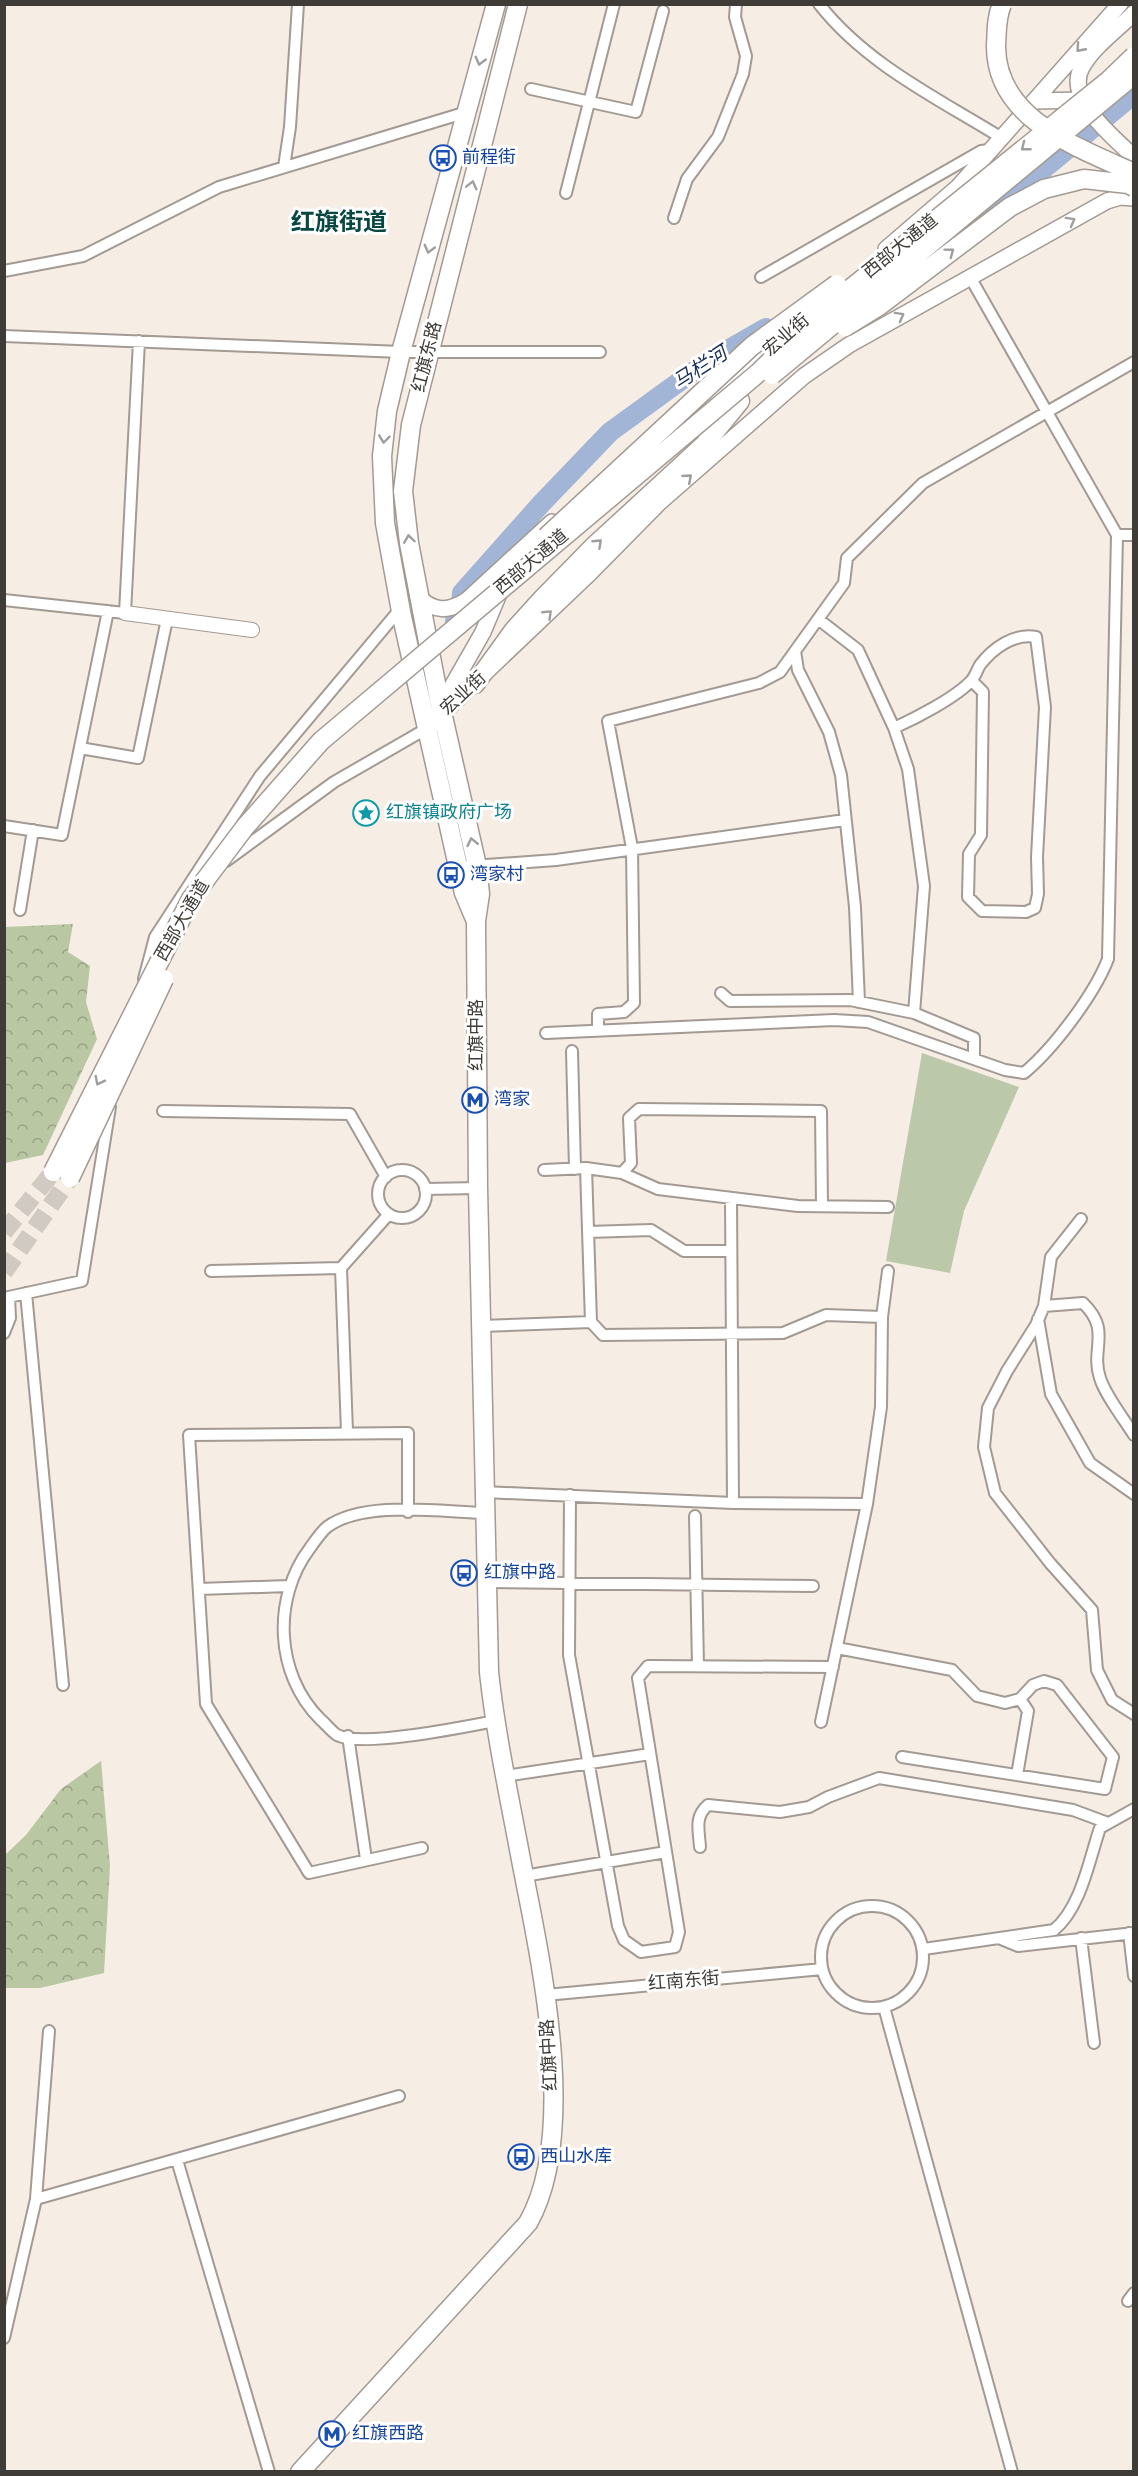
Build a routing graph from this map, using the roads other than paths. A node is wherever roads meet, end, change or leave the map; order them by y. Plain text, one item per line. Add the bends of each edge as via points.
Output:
1 (298, 4) edge
2 (496, 4) edge
3 (518, 4) edge
4 (614, 4) edge
5 (736, 4) edge
6 (819, 4) edge
7 (1002, 4) edge
8 (1119, 4) edge
9 (663, 10) dead end
10 (1134, 13) edge
11 (1134, 54) edge
12 (1125, 73) edge
13 (531, 89) dead end
14 (1080, 100) junction
15 (1035, 101) junction
16 (591, 102) junction
17 (467, 112) junction
18 (1000, 137) junction
19 (986, 155) junction
20 (1134, 157) edge
21 (284, 168) junction
22 (1134, 173) edge
23 (1134, 187) edge
24 (566, 193) dead end
25 (1134, 198) edge
26 (1107, 201) junction
27 (674, 218) dead end
28 (932, 222) junction
29 (4, 271) edge
30 (761, 277) dead end
31 (970, 278) junction
32 (829, 300) junction
33 (4, 336) edge
34 (139, 341) junction
35 (849, 345) junction
36 (401, 352) junction
37 (430, 352) junction
38 (600, 352) dead end
39 (1134, 362) edge
40 (780, 368) junction
41 (740, 401) junction
42 (1048, 414) junction
43 (1134, 534) edge
44 (1117, 535) junction
45 (515, 557) junction
46 (506, 576) junction
47 (418, 597) junction
48 (4, 600) edge
49 (108, 611) junction
50 (402, 612) junction
51 (125, 613) junction
52 (167, 619) junction
53 (818, 619) junction
54 (252, 630) dead end
55 (795, 651) junction
56 (972, 681) junction
57 (475, 684) junction
58 (440, 707) junction
59 (424, 720) junction
60 (894, 728) junction
61 (80, 747) junction
62 (845, 820) junction
63 (4, 826) edge
64 (33, 830) junction
65 (632, 848) junction
66 (477, 866) junction
67 (459, 867) junction
68 (184, 892) junction
69 (20, 910) dead end
70 (476, 921) junction
71 (721, 993) dead end
72 (859, 1002) junction
73 (914, 1013) junction
74 (598, 1030) junction
75 (546, 1033) dead end
76 (572, 1051) dead end
77 (974, 1059) junction
78 (163, 1111) dead end
79 (580, 1168) junction
80 (544, 1170) dead end
81 (622, 1173) junction
82 (386, 1177) junction
83 (478, 1188) junction
84 (425, 1189) junction
85 (731, 1198) junction
86 (822, 1206) junction
87 (888, 1207) dead end
88 (389, 1214) junction
89 (1081, 1219) dead end
90 (588, 1232) junction
91 (731, 1251) junction
92 (341, 1268) junction
93 (212, 1271) dead end
94 (888, 1271) dead end
95 (27, 1293) junction
96 (7, 1298) edge
97 (1044, 1306) junction
98 (882, 1317) junction
99 (1038, 1319) junction
100 (591, 1322) junction
101 (481, 1326) junction
102 (4, 1333) edge
103 (731, 1334) junction
104 (346, 1432) junction
105 (1134, 1435) edge
106 (484, 1492) junction
107 (1134, 1494) edge
108 (570, 1495) junction
109 (733, 1503) junction
110 (867, 1504) junction
111 (408, 1512) junction
112 (484, 1513) junction
113 (695, 1515) dead end
114 (486, 1582) junction
115 (570, 1585) junction
116 (288, 1586) junction
117 (696, 1586) junction
118 (813, 1586) dead end
119 (198, 1589) junction
120 (837, 1648) junction
121 (698, 1666) junction
122 (833, 1666) junction
123 (63, 1685) dead end
124 (1020, 1699) junction
125 (1134, 1714) edge
126 (495, 1721) junction
127 (821, 1722) dead end
128 (348, 1737) junction
129 (650, 1754) junction
130 (902, 1757) dead end
131 (589, 1763) junction
132 (1017, 1775) junction
133 (505, 1776) junction
134 (1134, 1809) edge
135 (1108, 1823) junction
136 (700, 1847) dead end
137 (422, 1848) dead end
138 (666, 1852) junction
139 (366, 1859) junction
140 (607, 1861) junction
141 (524, 1876) junction
142 (1131, 1933) edge
143 (998, 1938) junction
144 (1081, 1938) junction
145 (924, 1949) junction
146 (822, 1969) junction
147 (1134, 1976) edge
148 (546, 1995) junction
149 (884, 2007) junction
150 (49, 2031) dead end
151 (1094, 2043) dead end
152 (399, 2096) dead end
153 (177, 2160) junction
154 (36, 2199) junction
155 (4, 2338) edge
156 (269, 2472) edge
157 (300, 2472) edge
158 (1012, 2472) edge

1 - 21 street
2 -> 17 main road, 红旗东路
37 -> 3 main road, 红旗东路
4 - 16 street
5 - 27 street via 735,17 746,56 743,74 718,136 687,179
6 - 18 street via 868,54
7 - 22 main road, bridge via 997,15 996,60 1012,99 1042,129
8 -> 15 main road, 宏业街
9 - 16 street via 636,112
10 - 14 main road via 1081,68
11 - 12 main road, 西部大通道, bridge
12 -> 28 main road, 西部大通道, bridge
12 - 40 main road, 西部大通道, bridge
13 - 16 street
14 - 15 main road
14 - 20 main road
15 - 18 main road, 宏业街
16 - 24 street
17 - 21 street
17 -> 36 main road, 红旗东路
18 - 19 main road, 宏业街
19 - 30 street via 981,151
19 - 32 main road, 宏业街 via 958,187
20 - 26 main road
21 - 29 street via 219,187 83,256
40 -> 23 main road, bridge via 879,306 1010,207 1044,189 1084,180
25 - 26 main road, 宏业街
31 -> 26 main road, 宏业街
28 -> 41 main road, 西部大通道, bridge via 819,314 758,373 321,741 245,827 191,899 61,1175 200,904 253,833 327,748
28 - 46 main road, bridge via 859,268 752,346
35 -> 31 main road, 宏业街
31 - 42 street
32 - 35 main road via 824,315 828,333
32 - 45 main road, 宏业街 via 762,359 570,505
33 - 34 street
34 - 36 street
34 - 51 street
57 -> 35 main road, 宏业街 via 660,502 804,376
36 - 37 street
36 -> 50 main road, 红旗东路 via 387,411 382,494
37 - 38 street
47 -> 37 main road, 红旗东路 via 403,491 411,425
39 - 42 street
40 - 41 main road, 西部大通道, bridge
57 -> 41 main road via 542,599 704,444
42 - 44 street
42 - 53 street via 923,483 847,558 844,583
43 - 44 street
44 - 77 street via 1108,959 1100,980 1039,1060 1024,1073
45 - 46 main road
45 - 47 main road, 宏业街 via 467,600 447,610 435,608
46 - 58 main road, bridge via 476,644
47 - 58 main road, 红旗东路
48 - 49 street
49 - 51 street
49 - 61 street
50 - 59 main road, 红旗东路
50 - 68 street via 260,776
51 - 52 street
52 - 54 street
52 - 61 street via 138,758
53 - 55 street
53 - 60 street via 858,650
55 - 62 street via 808,694 830,732 841,775
55 - 65 street via 780,672 759,683 608,721
56 - 56 street via 994,649 1026,635 1036,637 1045,707 1036,857 1038,894 1035,908 1026,912 982,911 968,897 969,854 981,835 983,692
56 - 60 street
57 - 58 main road, 宏业街
58 - 59 main road, 宏业街
66 -> 58 main road, 红旗中路
59 - 67 main road, 红旗中路
59 - 68 street
60 - 73 street via 908,769 924,886
61 - 64 street via 62,835
62 - 65 street
62 - 72 street via 855,907
63 - 64 street
64 - 69 street
65 - 66 street via 556,860
65 - 74 street via 634,1003 624,1012 598,1014
66 - 67 street
66 - 70 main road, 红旗中路 via 480,894
67 - 70 main road, 红旗中路
68 - 95 street via 155,937 107,1119 82,1281
70 - 83 main road, 红旗中路
71 - 72 street via 730,1001
72 - 73 street
73 - 77 street via 974,1038
74 - 75 street
74 - 77 street via 834,1020 868,1022
76 - 79 street
78 - 82 street via 350,1114
79 - 80 street
79 - 81 street
79 - 90 street
81 - 85 street via 658,1189
81 - 86 street via 631,1163 629,1118 639,1108 822,1111
82 - 84 street via 393,1172 409,1172 422,1181
82 - 88 street via 379,1196
83 - 84 street
83 - 101 main road, 红旗中路
84 - 88 street via 419,1212 404,1218
85 - 86 street
85 - 91 street
86 - 87 street
88 - 92 street
89 - 97 street via 1051,1257
90 - 91 street via 651,1230 684,1251
90 - 100 street
91 - 103 street
92 - 93 street
92 - 104 street
94 - 98 street
95 - 96 street
95 - 123 street
96 - 102 street via 10,1318
97 - 99 street
97 - 105 street via 1083,1303 1095,1314 1099,1378
98 - 103 street via 826,1316 783,1333
98 - 110 street via 881,1407
99 - 107 street via 1051,1394 1090,1463
99 - 125 street via 988,1408 984,1447 995,1493 1092,1610 1097,1671 1113,1700
100 - 101 street
100 - 103 street via 603,1335
101 - 106 main road, 红旗中路
103 - 109 street
104 - 111 street via 408,1433
104 - 119 street via 189,1435
106 - 108 street
106 - 112 main road, 红旗中路
108 - 109 street
108 - 115 street
109 - 110 street
110 - 120 street
111 - 112 street
111 - 116 street via 366,1512 326,1527
112 - 114 main road, 红旗中路
113 - 117 street
114 - 115 street
114 - 126 main road, 红旗中路
115 - 117 street
115 - 131 street via 570,1654
116 - 119 street
116 - 128 street via 283,1617 288,1665 307,1705 337,1735
117 - 118 street
117 - 121 street
119 - 139 street via 206,1704 309,1873
120 - 122 street
120 - 124 street via 952,1670 977,1696 1005,1703
121 - 122 street
121 - 129 street via 648,1666 638,1678
122 - 127 street
124 - 132 street via 1028,1712
124 - 132 street via 1033,1685 1044,1681 1057,1685 1113,1757 1105,1789
126 - 128 street via 368,1740
126 - 133 main road, 红旗中路
128 - 139 street
129 - 131 street
129 - 138 street
130 - 132 street
131 - 133 street
131 - 140 street
133 - 141 main road, 红旗中路
134 - 135 street
135 - 136 street via 1073,1810 879,1779 809,1807 780,1812 708,1805 698,1819
135 - 143 street via 1100,1828 1076,1899 1063,1922 1054,1930
137 - 139 street
138 - 140 street
138 - 140 street via 680,1932 675,1947 641,1952 624,1940
140 - 141 street
141 - 148 main road, 红旗中路
142 - 144 street
142 - 147 street
143 - 144 street via 1018,1946
143 - 145 street
144 - 151 street
145 - 146 street via 919,1933 908,1919 879,1905 862,1906 846,1911 829,1929 821,1952
145 - 149 street via 917,1983 906,1996
146 - 148 street, 红南东街
146 - 149 street via 841,1998 857,2006
148 - 157 main road, 红旗中路 via 552,2114 545,2186 528,2223
149 - 158 street
150 - 154 street
152 - 153 street
153 - 154 street
153 - 156 street
154 - 155 street

